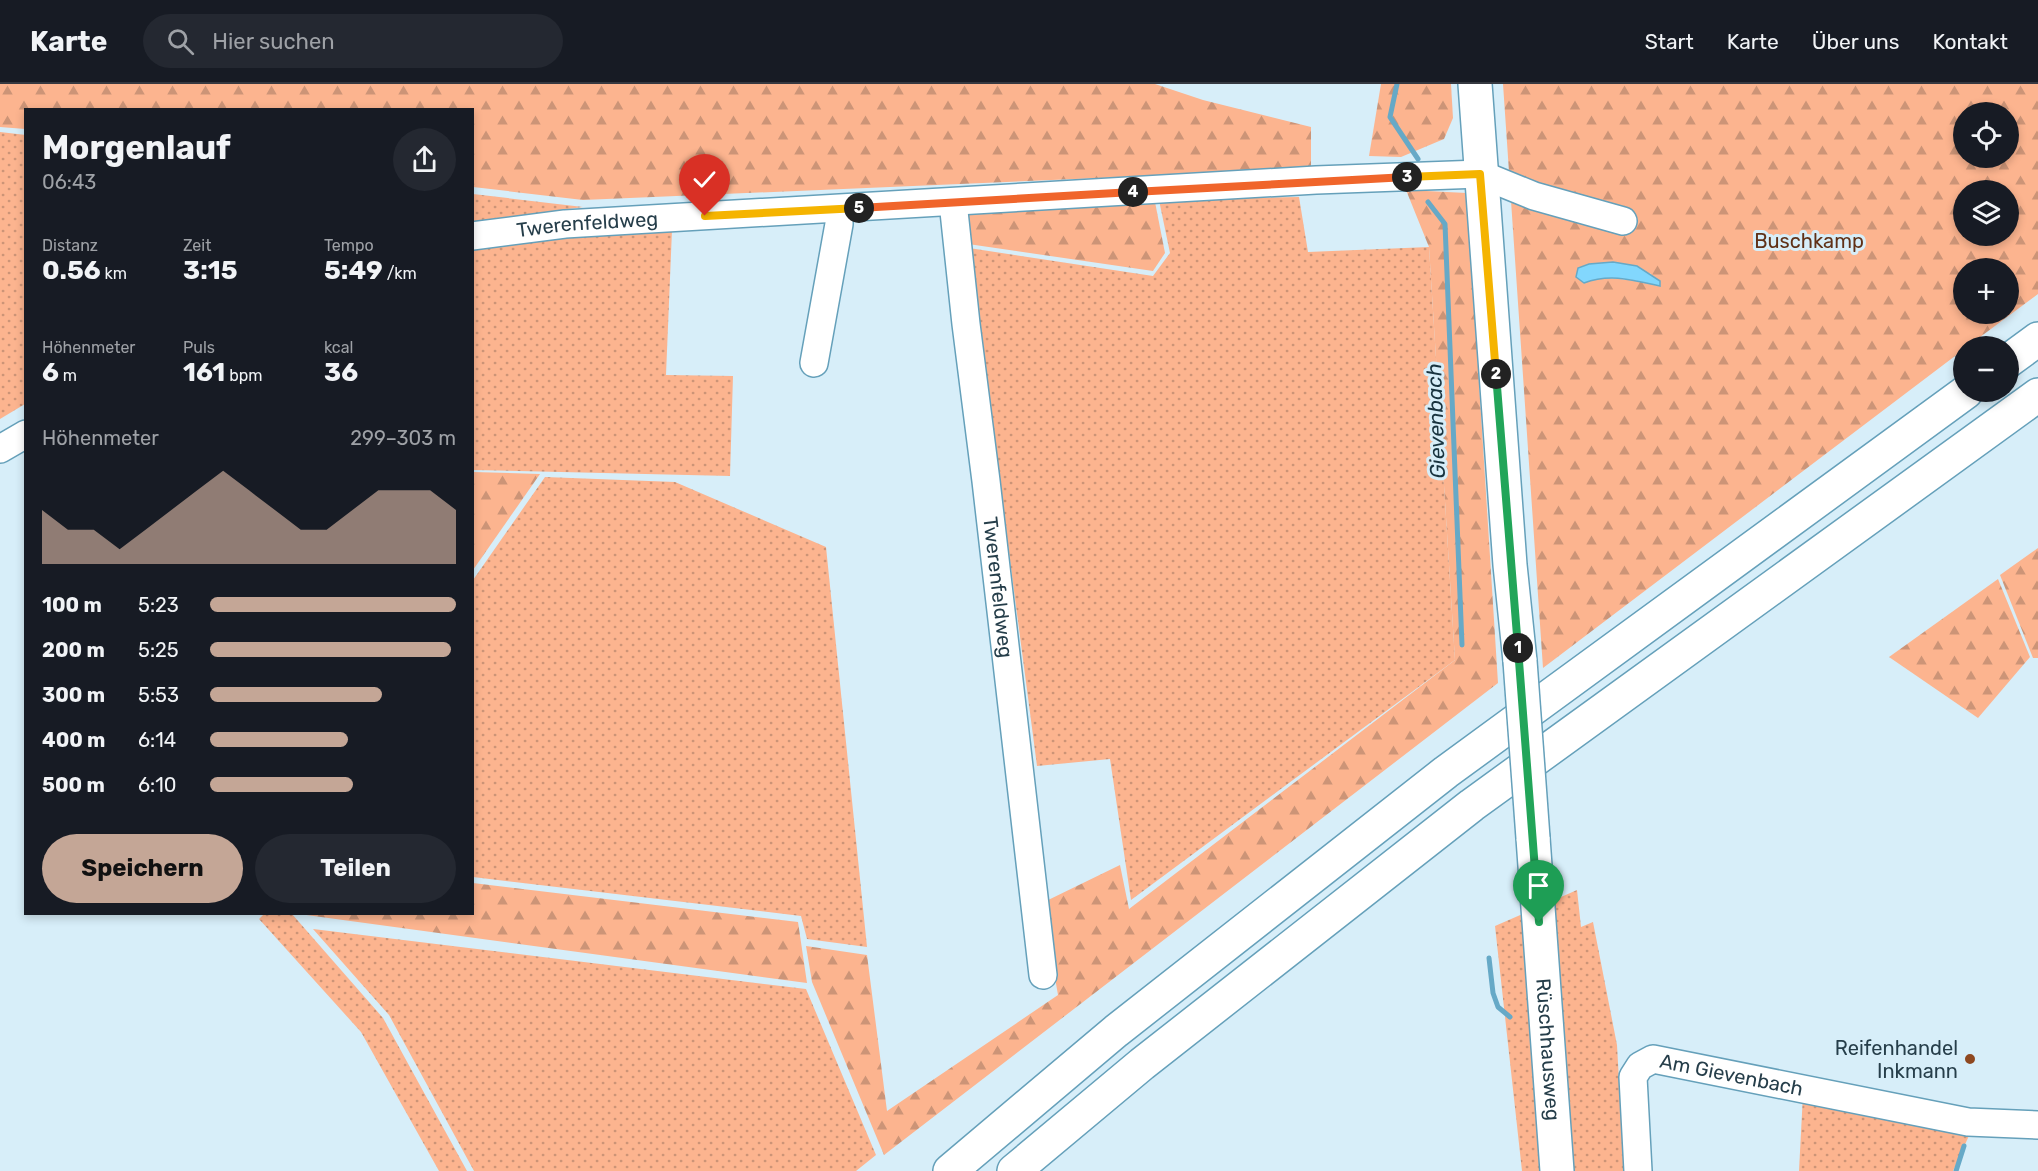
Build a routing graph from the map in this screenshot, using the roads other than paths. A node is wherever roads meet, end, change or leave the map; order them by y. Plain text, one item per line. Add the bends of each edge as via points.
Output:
1 (1475, 84) edge
2 (1480, 174) junction
3 (953, 202) junction
4 (839, 209) junction
5 (1623, 221) dead end
6 (474, 236) edge
7 (2038, 339) edge
8 (2019, 352) edge
9 (814, 363) dead end
10 (2038, 395) edge
11 (1953, 402) edge
12 (24, 435) edge
13 (0, 449) edge
14 (1043, 975) dead end
15 (2038, 1125) edge
16 (950, 1171) edge
17 (1014, 1171) edge
18 (1557, 1171) edge
19 (1638, 1171) edge

1 - 2 main road, Rüschhausweg
2 - 3 street, Twerenfeldweg
2 - 5 street via 1534,196
2 - 18 main road, Rüschhausweg, bridge
3 - 4 street, Twerenfeldweg
3 - 14 street, Twerenfeldweg
4 - 6 street, Twerenfeldweg via 565,224
4 - 9 street
7 - 8 main road
10 - 17 main road via 1472,805 1151,1057
11 - 16 main road via 1446,772 1116,1031
12 - 13 street
15 - 19 street, Am Gievenbach via 1968,1122 1653,1059 1640,1066 1633,1077

